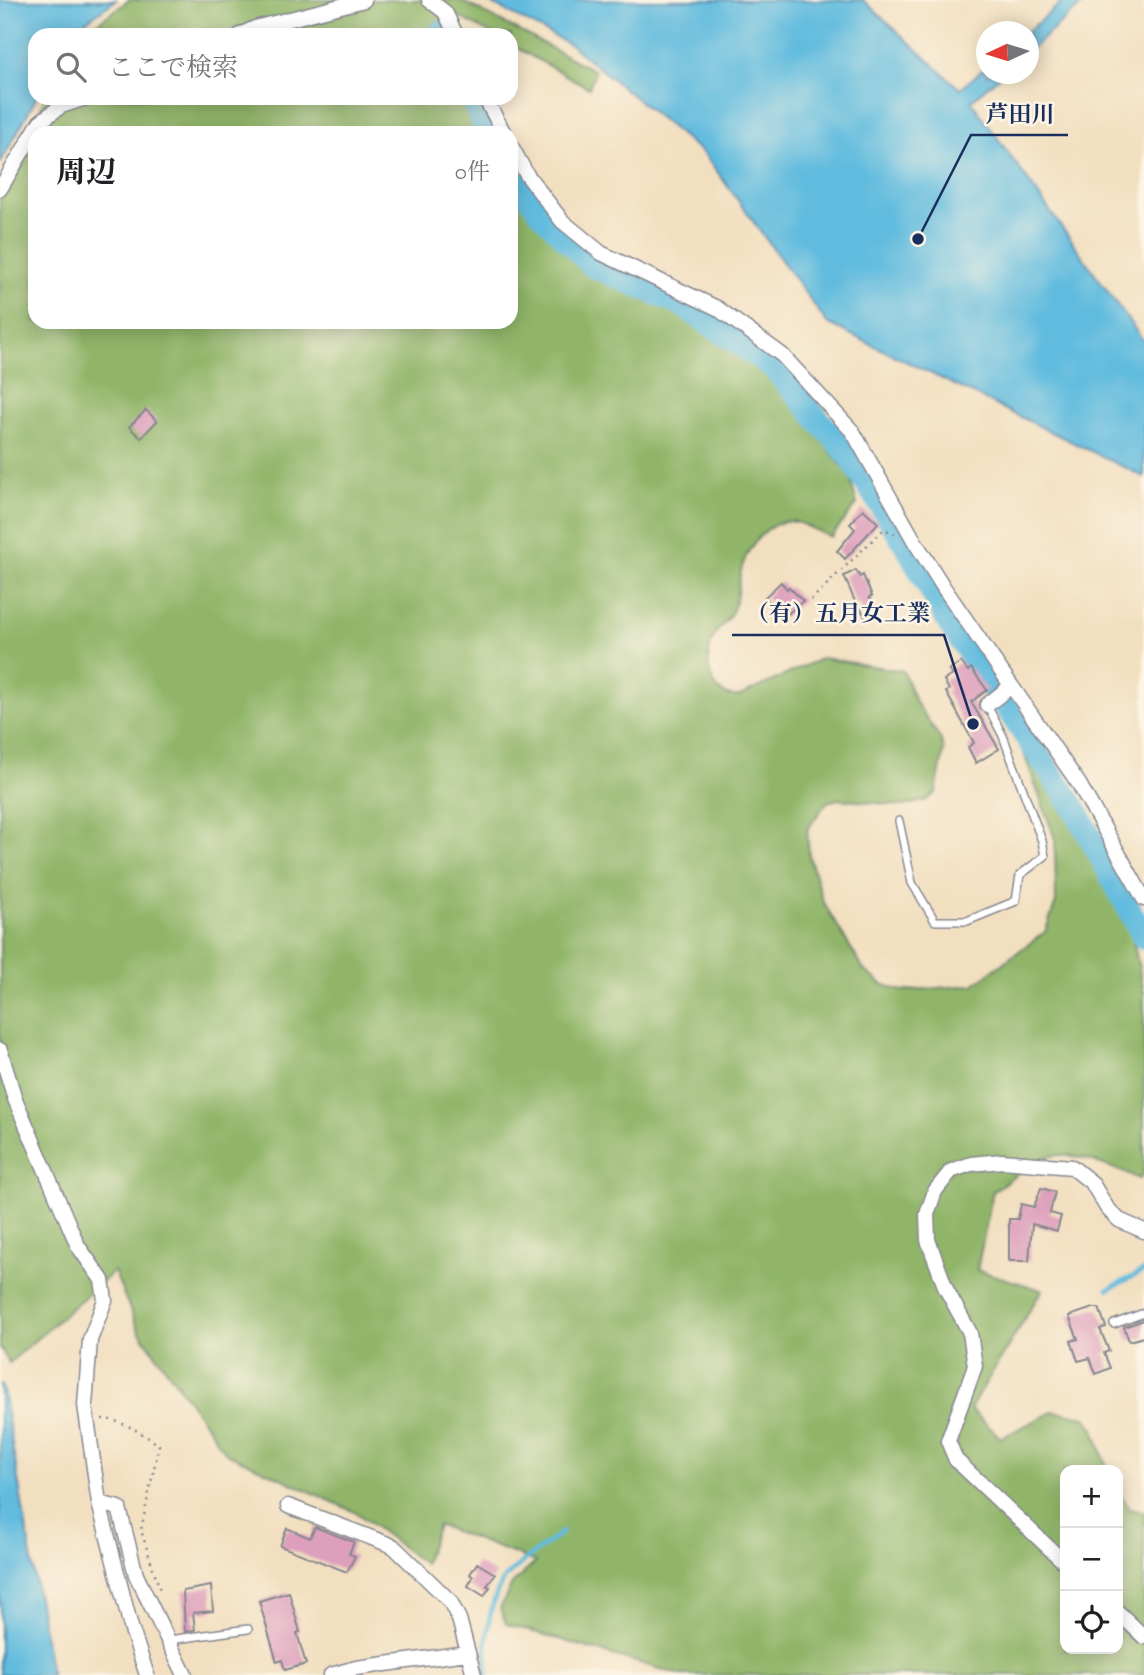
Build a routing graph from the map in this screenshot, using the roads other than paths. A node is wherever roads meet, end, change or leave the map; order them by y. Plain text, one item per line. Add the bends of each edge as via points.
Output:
1 (364, 0) edge
2 (429, 0) edge
3 (259, 28) edge
4 (453, 28) edge
5 (64, 105) edge
6 (489, 105) edge
7 (38, 126) edge
8 (500, 126) edge
9 (28, 142) edge
10 (518, 159) edge
11 (0, 188) edge
12 (1011, 686) junction
13 (987, 705) joint
14 (899, 821) dead end
15 (1144, 899) edge
16 (0, 1050) edge
17 (1144, 1231) edge
18 (1144, 1313) edge
19 (1114, 1324) dead end
20 (99, 1503) junction
21 (288, 1506) dead end
22 (1060, 1558) edge
23 (1123, 1617) edge
24 (248, 1629) dead end
25 (1144, 1637) edge
26 (168, 1640) junction
27 (467, 1653) junction
28 (147, 1675) edge
29 (186, 1675) edge
30 (331, 1675) edge
31 (474, 1675) edge

1 - 3 street
2 - 4 street via 445,12
5 - 7 street
6 - 8 street
9 - 11 street
10 - 12 street via 562,220 601,253 717,308 782,355 853,432 915,542
12 - 13 street
12 - 15 street via 1079,783
13 - 14 lane via 1003,736 1045,856 1020,875 1016,901 967,921 935,921 912,883
16 - 20 street via 15,1098 78,1246 102,1280 105,1300 90,1340 85,1405
17 - 22 street via 1119,1220 1092,1183 1072,1167 1002,1161 951,1171 935,1191 927,1214 928,1240 970,1332 975,1366 948,1441 956,1460
18 - 19 lane
20 - 26 street via 119,1508 136,1575
20 - 28 street
21 - 27 street via 393,1546 450,1601
23 - 25 street
24 - 26 lane
26 - 29 street
27 - 30 street
27 - 31 street

